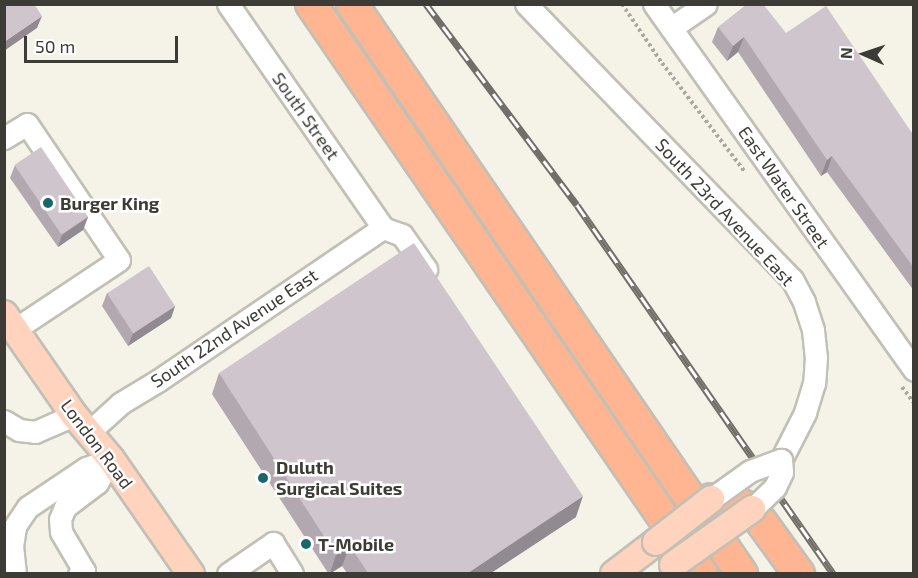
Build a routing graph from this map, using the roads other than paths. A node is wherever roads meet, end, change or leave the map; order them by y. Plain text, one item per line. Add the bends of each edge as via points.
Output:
1 (228, 4) edge
2 (311, 4) edge
3 (352, 4) edge
4 (525, 4) edge
5 (654, 4) edge
6 (706, 4) edge
7 (671, 28) junction
8 (4, 138) edge
9 (383, 228) junction
10 (435, 283) edge
11 (10, 321) edge
12 (914, 370) edge
13 (4, 421) edge
14 (82, 424) junction
15 (111, 459) junction
16 (781, 460) junction
17 (711, 499) junction
18 (752, 509) junction
19 (668, 569) edge
20 (82, 572) edge
21 (15, 573) edge
22 (190, 573) edge
23 (228, 573) edge
24 (292, 573) edge
25 (614, 573) edge
26 (702, 573) edge
27 (742, 573) edge
28 (799, 573) edge

1 - 9 street, South Street
2 - 26 highway
3 - 27 highway
4 - 16 street, South 23rd Avenue East via 792,279 813,330 816,357 814,383 805,413
5 - 7 street, East Water Street
6 - 7 street
7 - 12 street, East Water Street
8 - 11 street via 27,124 119,260
9 - 10 street via 402,235
9 - 14 street, South 22nd Avenue East via 159,380
11 - 14 main road, London Road
13 - 14 street, South 22nd Avenue East via 19,430 35,432
14 - 15 main road, London Road
15 - 20 street via 97,483 65,507 60,519 61,532
15 - 21 street via 86,468 28,507 15,526
15 - 22 main road, London Road
16 - 17 street, bridge via 750,471
16 - 18 street, South 23rd Avenue East, bridge via 782,472 776,487
17 - 18 highway via 732,501
17 - 25 main road, bridge
18 - 19 main road, bridge
18 - 28 highway
23 - 24 street via 273,543

